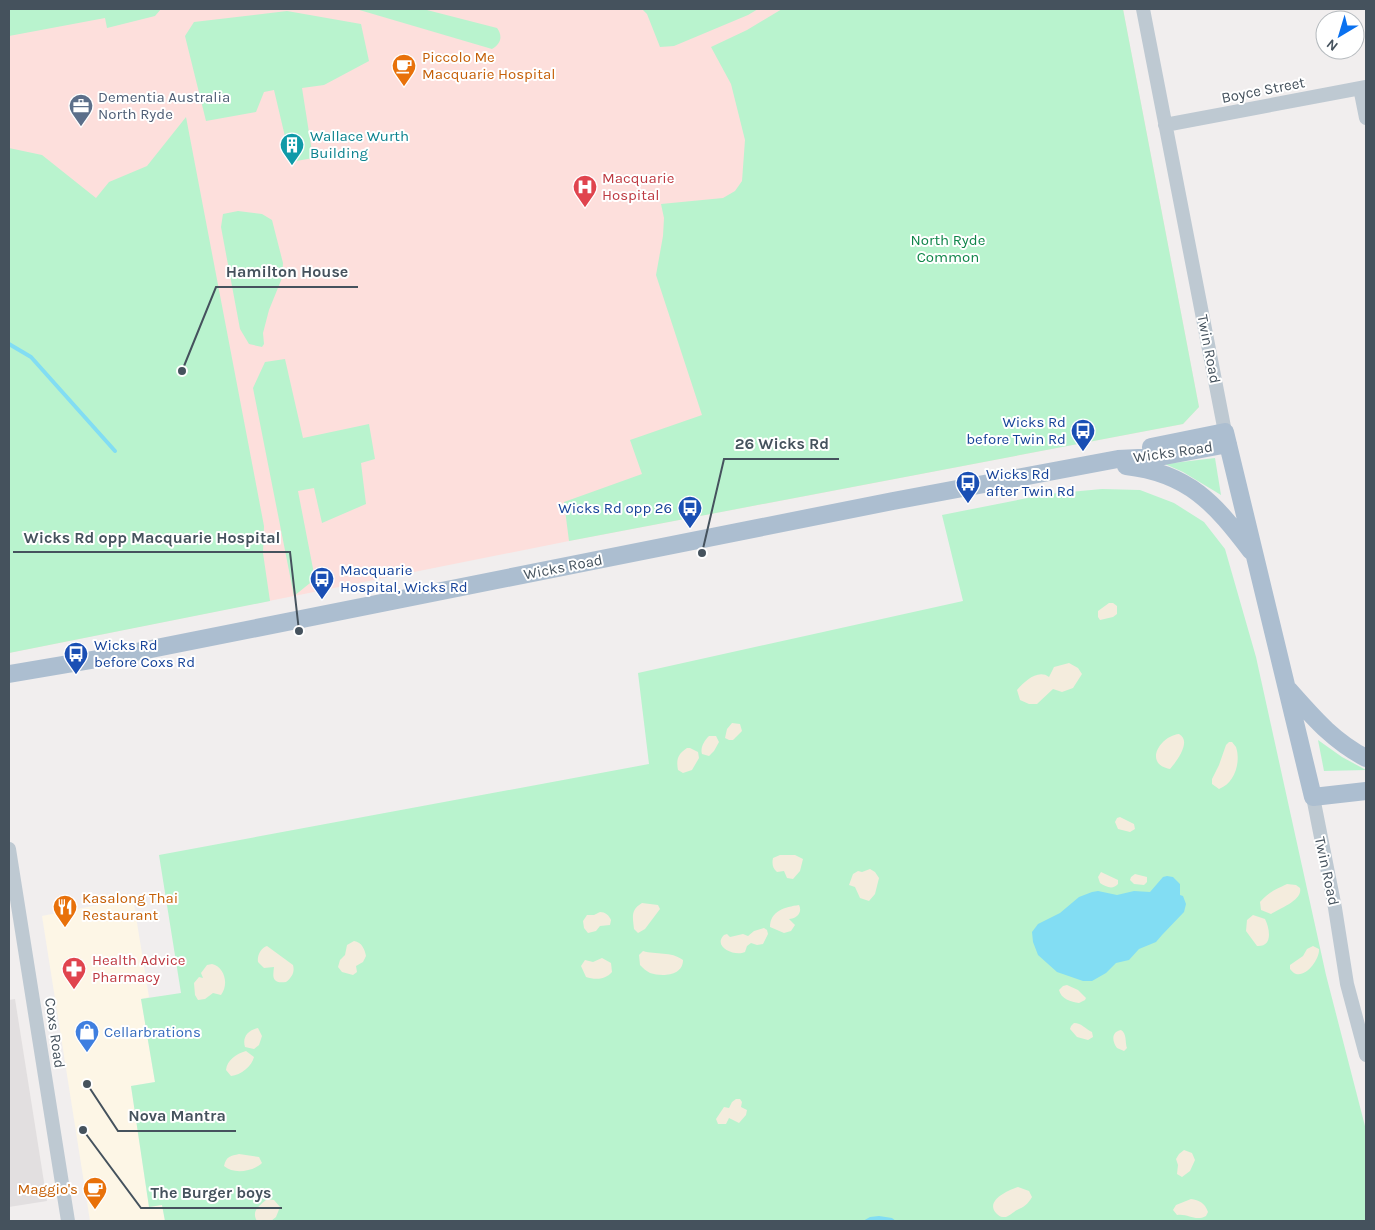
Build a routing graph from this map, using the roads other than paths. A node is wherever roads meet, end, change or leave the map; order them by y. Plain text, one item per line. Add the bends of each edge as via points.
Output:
1 (1142, 9) edge
2 (1363, 87) edge
3 (1366, 118) edge
4 (1165, 125) junction
5 (1226, 438) junction
6 (1098, 463) junction
7 (1255, 556) junction
8 (9, 674) edge
9 (1287, 687) junction
10 (1366, 758) edge
11 (1366, 779) edge
12 (1366, 790) edge
13 (1312, 791) junction
14 (9, 849) edge
15 (1366, 1055) edge
16 (68, 1221) edge

1 - 4 street, Twin Road
2 - 3 street
2 - 4 street, Boyce Street
4 - 5 street, Twin Road
5 - 6 main road, Wicks Road via 1160,457
5 - 7 main road, Twin Road
6 - 7 main road via 1144,468 1185,484 1211,502
6 - 8 main road, Wicks Road via 121,655
7 - 9 main road, Twin Road
9 - 10 main road, Twin Road via 1320,724 1348,749
9 - 13 main road, Twin Road
11 - 13 main road
12 - 13 main road
13 - 15 street, Twin Road via 1347,984
14 - 16 street, Coxs Road

